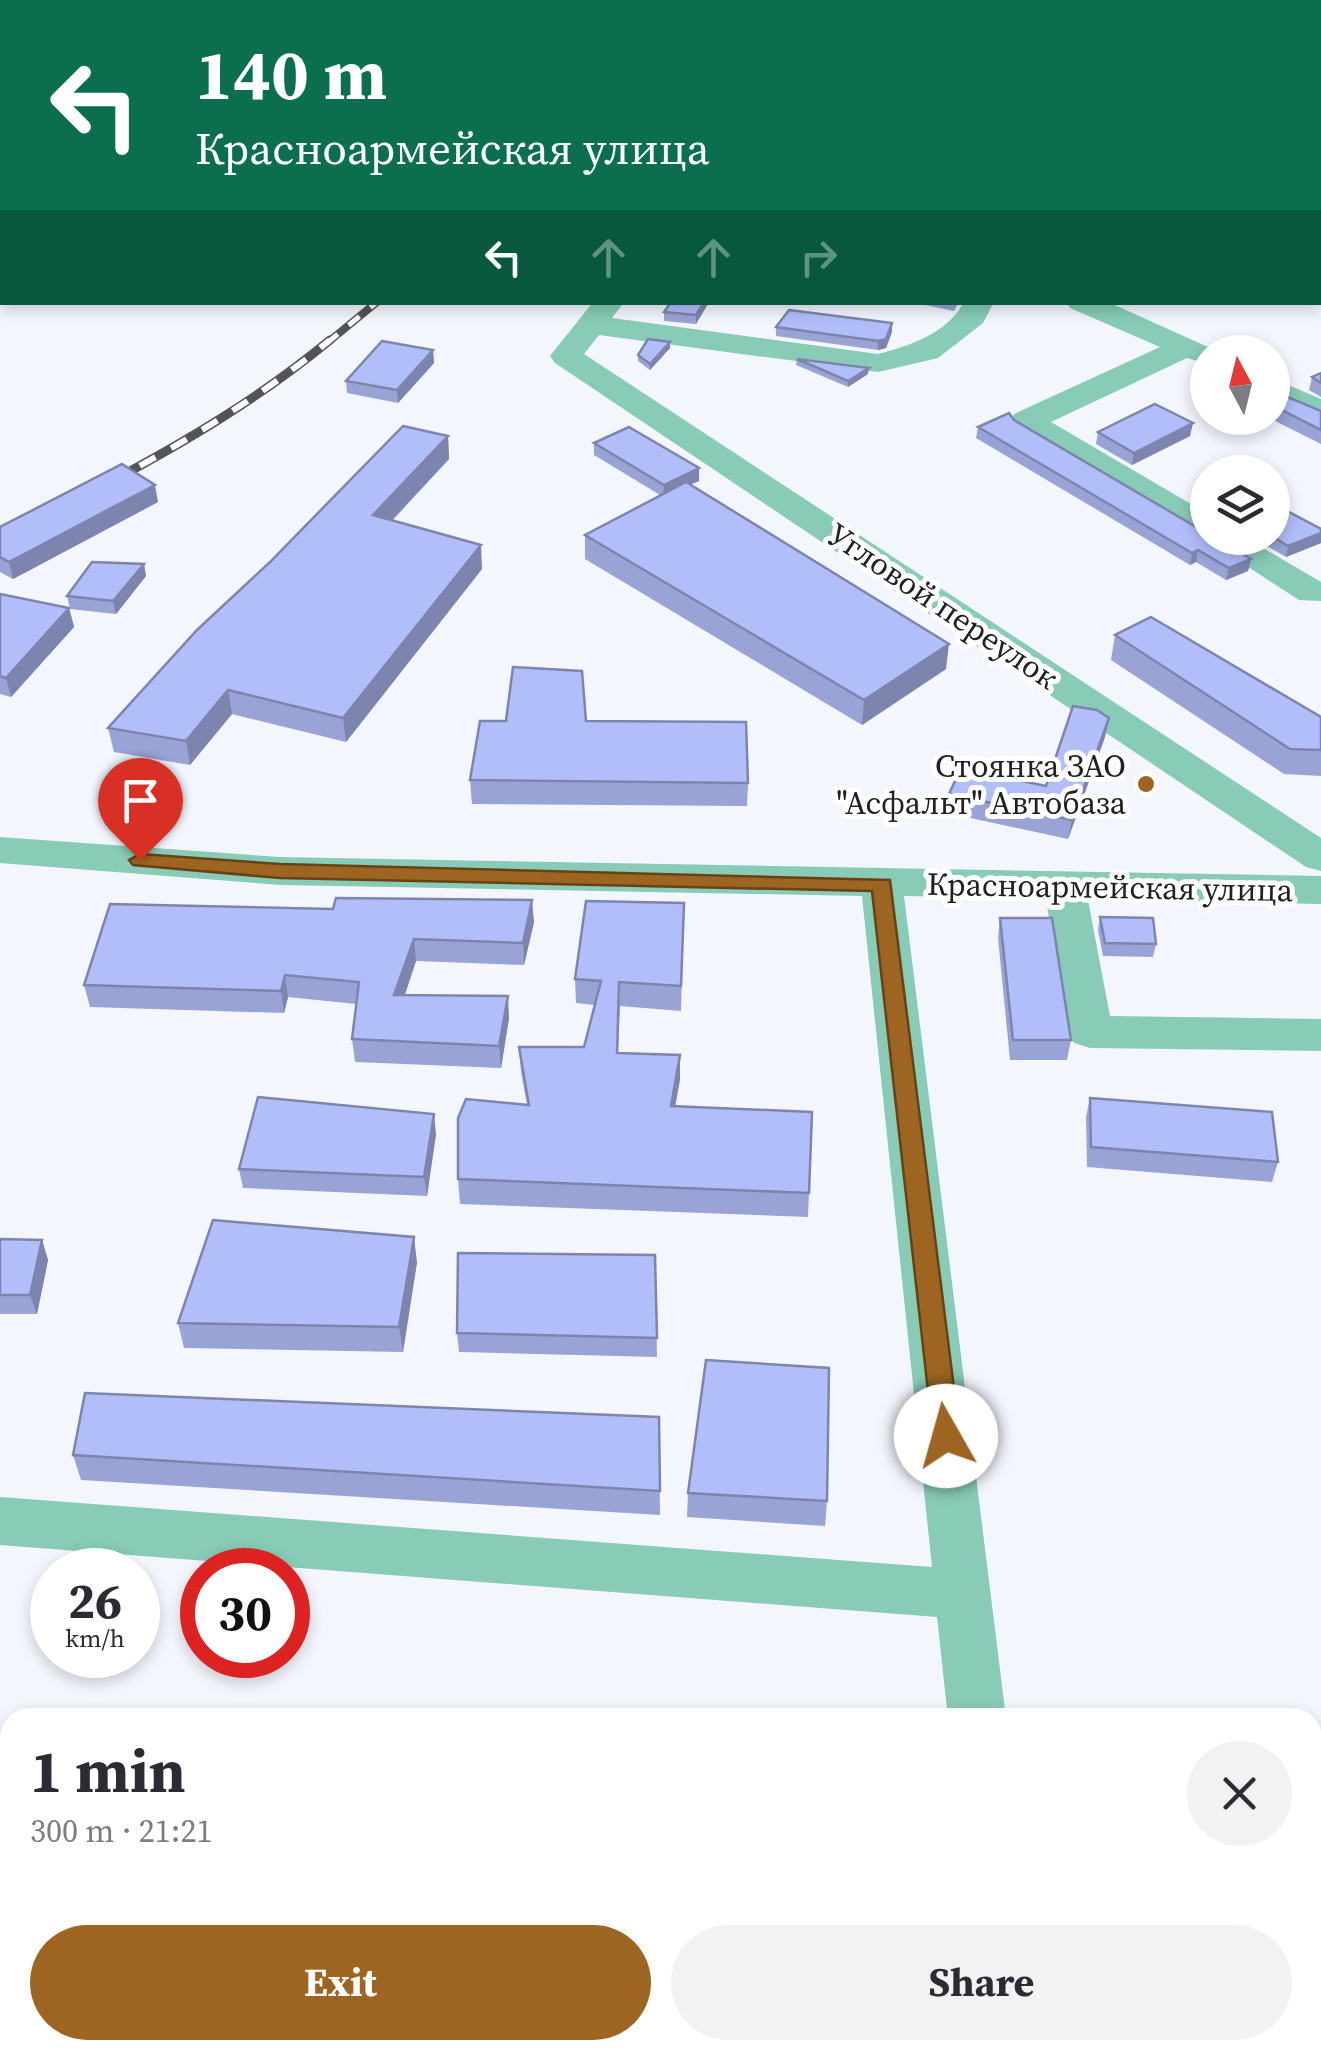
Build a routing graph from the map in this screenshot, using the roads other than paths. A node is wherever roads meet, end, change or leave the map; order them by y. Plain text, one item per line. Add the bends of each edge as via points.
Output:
1 (978, 305) edge
2 (1088, 305) edge
3 (600, 314) edge
4 (1190, 348) edge
5 (1190, 354) edge
6 (1290, 396) edge
7 (1321, 411) edge
8 (1190, 518) edge
9 (1250, 555) edge
10 (1312, 592) dead end
11 (0, 850) edge
12 (1321, 857) edge
13 (882, 884) junction
14 (1065, 886) junction
15 (1321, 890) edge
16 (1321, 1035) edge
17 (0, 1521) edge
18 (965, 1594) junction
19 (976, 1708) edge

1 - 3 street via 927,351 878,363
2 - 4 street
3 - 12 street, Угловой переулок via 566,356
5 - 8 street via 1026,421
6 - 7 street
9 - 10 street
11 - 13 street, Красноармейская улица via 280,871
13 - 14 street, Красноармейская улица
13 - 18 street
14 - 15 street, Красноармейская улица
14 - 16 street via 1090,1032
17 - 18 street
18 - 19 street

